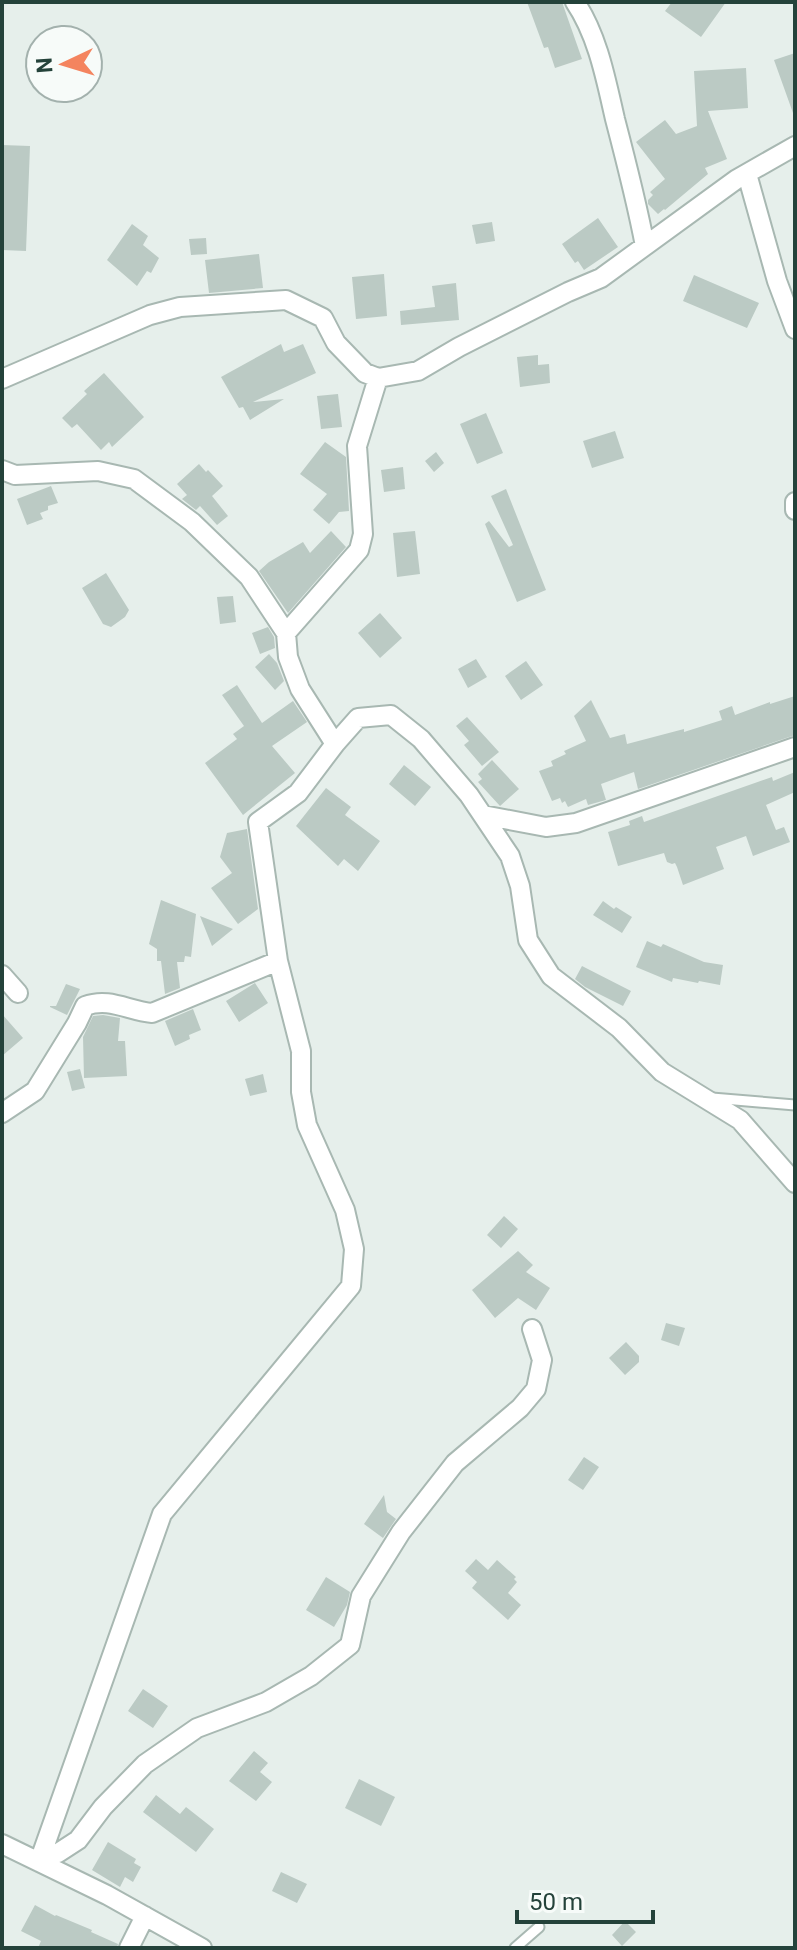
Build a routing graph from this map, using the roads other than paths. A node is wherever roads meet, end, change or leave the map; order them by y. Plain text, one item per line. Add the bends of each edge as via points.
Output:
1 (575, 2) edge
2 (795, 146) edge
3 (747, 174) junction
4 (645, 246) junction
5 (795, 329) edge
6 (378, 378) junction
7 (2, 379) edge
8 (2, 470) edge
9 (795, 502) edge
10 (795, 510) edge
11 (286, 633) junction
12 (335, 744) junction
13 (795, 747) edge
14 (483, 815) junction
15 (278, 961) junction
16 (2, 975) edge
17 (18, 993) dead end
18 (704, 1097) junction
19 (795, 1105) edge
20 (2, 1113) edge
21 (795, 1183) edge
22 (532, 1329) dead end
23 (2, 1844) edge
24 (40, 1859) junction
25 (145, 1916) junction
26 (539, 1927) dead end
27 (129, 1948) edge
28 (202, 1948) edge
29 (515, 1948) edge

1 - 4 street via 601,63
2 - 3 street
3 - 4 street
3 - 5 street
4 - 6 street via 601,278 418,371
6 - 7 street via 365,373 336,343 323,318 286,300 180,307 150,315
6 - 11 street via 357,446 363,534 359,550
8 - 11 street via 15,475 98,471 134,479 192,522 249,577
9 - 10 street
11 - 12 street via 300,689
12 - 14 street via 358,718 391,715 421,739
12 - 15 street via 298,793 258,822
13 - 14 street via 576,823 546,827
14 - 18 street via 510,856 528,940 551,976 619,1028 662,1072
15 - 20 street via 152,1013 114,1003 85,1006 35,1091
15 - 24 street via 301,1051 307,1125 345,1210 354,1249 351,1286 162,1514
16 - 17 street
18 - 19 lane
18 - 21 street via 740,1120
22 - 24 street via 542,1360 536,1389 455,1463 401,1532 361,1596 350,1645 266,1702 197,1728 145,1764 78,1840
23 - 24 street
24 - 25 street
25 - 27 street
25 - 28 street
26 - 29 lane

